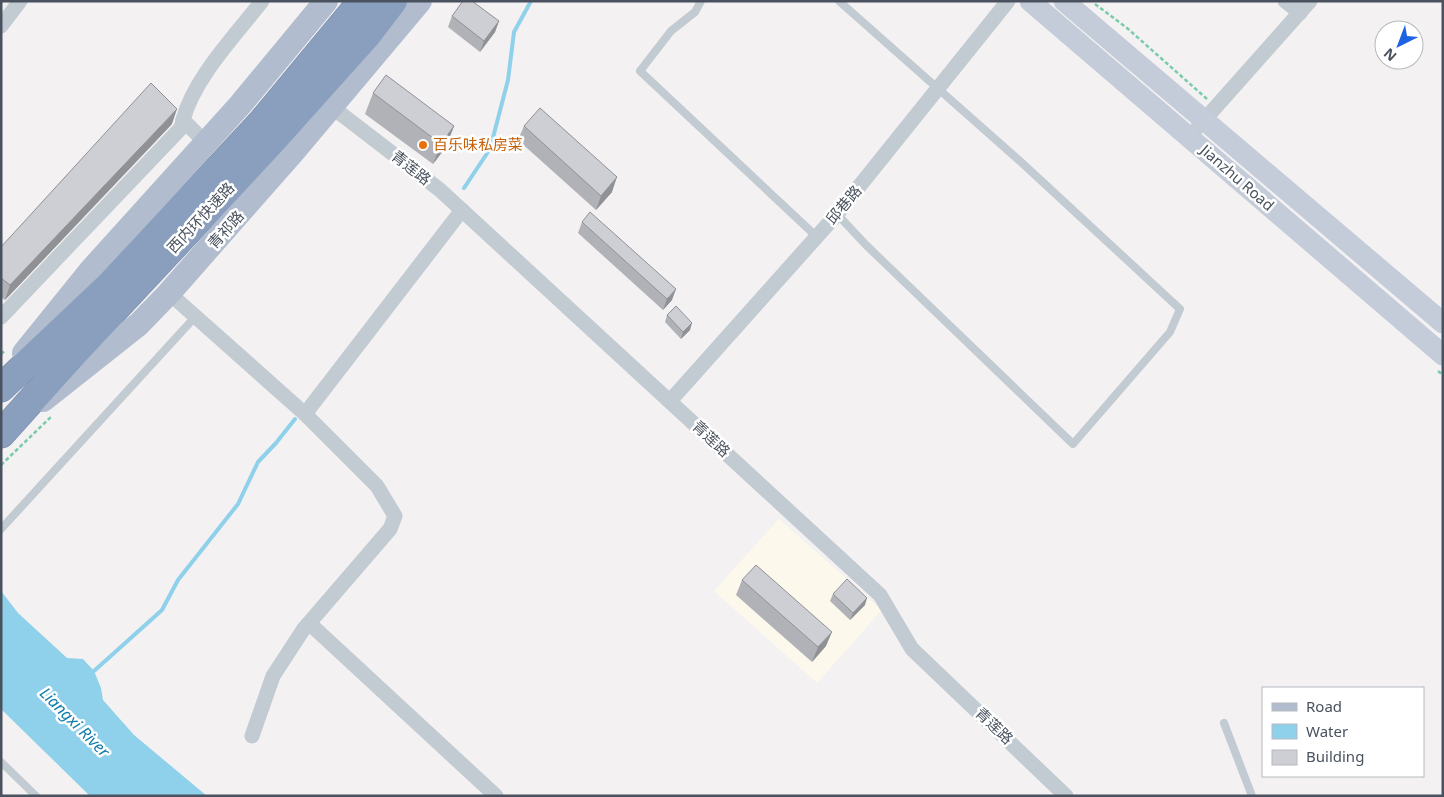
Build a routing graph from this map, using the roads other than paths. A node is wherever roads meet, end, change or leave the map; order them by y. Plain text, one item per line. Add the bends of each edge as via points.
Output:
1 (20, 1) edge
2 (262, 1) edge
3 (326, 1) edge
4 (362, 1) edge
5 (393, 1) edge
6 (420, 1) edge
7 (701, 1) edge
8 (839, 1) edge
9 (1008, 1) edge
10 (1030, 1) edge
11 (1064, 1) edge
12 (1284, 1) edge
13 (1310, 1) edge
14 (1300, 13) junction
15 (1, 26) edge
16 (938, 90) junction
17 (332, 107) junction
18 (183, 120) junction
19 (1203, 121) junction
20 (198, 135) dead end
21 (1189, 137) junction
22 (462, 210) junction
23 (837, 214) junction
24 (817, 237) junction
25 (169, 294) junction
26 (1, 317) edge
27 (195, 317) junction
28 (1443, 323) edge
29 (1443, 355) edge
30 (1, 381) edge
31 (1, 388) edge
32 (670, 401) junction
33 (305, 414) junction
34 (3, 433) edge
35 (1, 529) edge
36 (310, 623) junction
37 (1224, 723) dead end
38 (252, 736) dead end
39 (1, 762) edge
40 (36, 796) edge
41 (496, 796) edge
42 (1066, 796) edge
43 (1252, 796) edge

1 - 15 street
2 - 18 street via 206,74 187,105
3 - 30 main road via 240,105 92,270
4 - 31 highway, 西内环快速路 via 261,123 122,272
5 - 34 highway, 西内环快速路 via 367,35 278,134
6 - 17 main road, 青祁路
7 - 24 lane via 695,12 671,31 640,71
8 - 16 lane
9 - 16 street, 邱巷路
10 - 21 main road, Jianzhu Road
11 - 19 main road, Jianzhu Road
12 - 14 street
13 - 14 street
14 - 19 street
16 - 23 street, 邱巷路
16 - 23 lane via 1180,309 1170,332 1074,444
17 - 22 street, 青莲路
17 - 25 main road, 青祁路
18 - 20 street
18 - 26 street via 181,128
19 - 21 street
19 - 28 main road, Jianzhu Road
21 - 29 main road, Jianzhu Road
22 - 32 street, 青莲路
22 - 33 street
23 - 24 street, 邱巷路
24 - 32 street, 邱巷路
25 - 27 street
25 - 34 main road, 青祁路 via 139,324
27 - 33 street
27 - 35 lane
32 - 42 street, 青莲路 via 880,595 912,649
33 - 36 street via 377,486 394,516 390,528
36 - 38 street via 273,676
36 - 41 street
37 - 43 lane
39 - 40 lane

